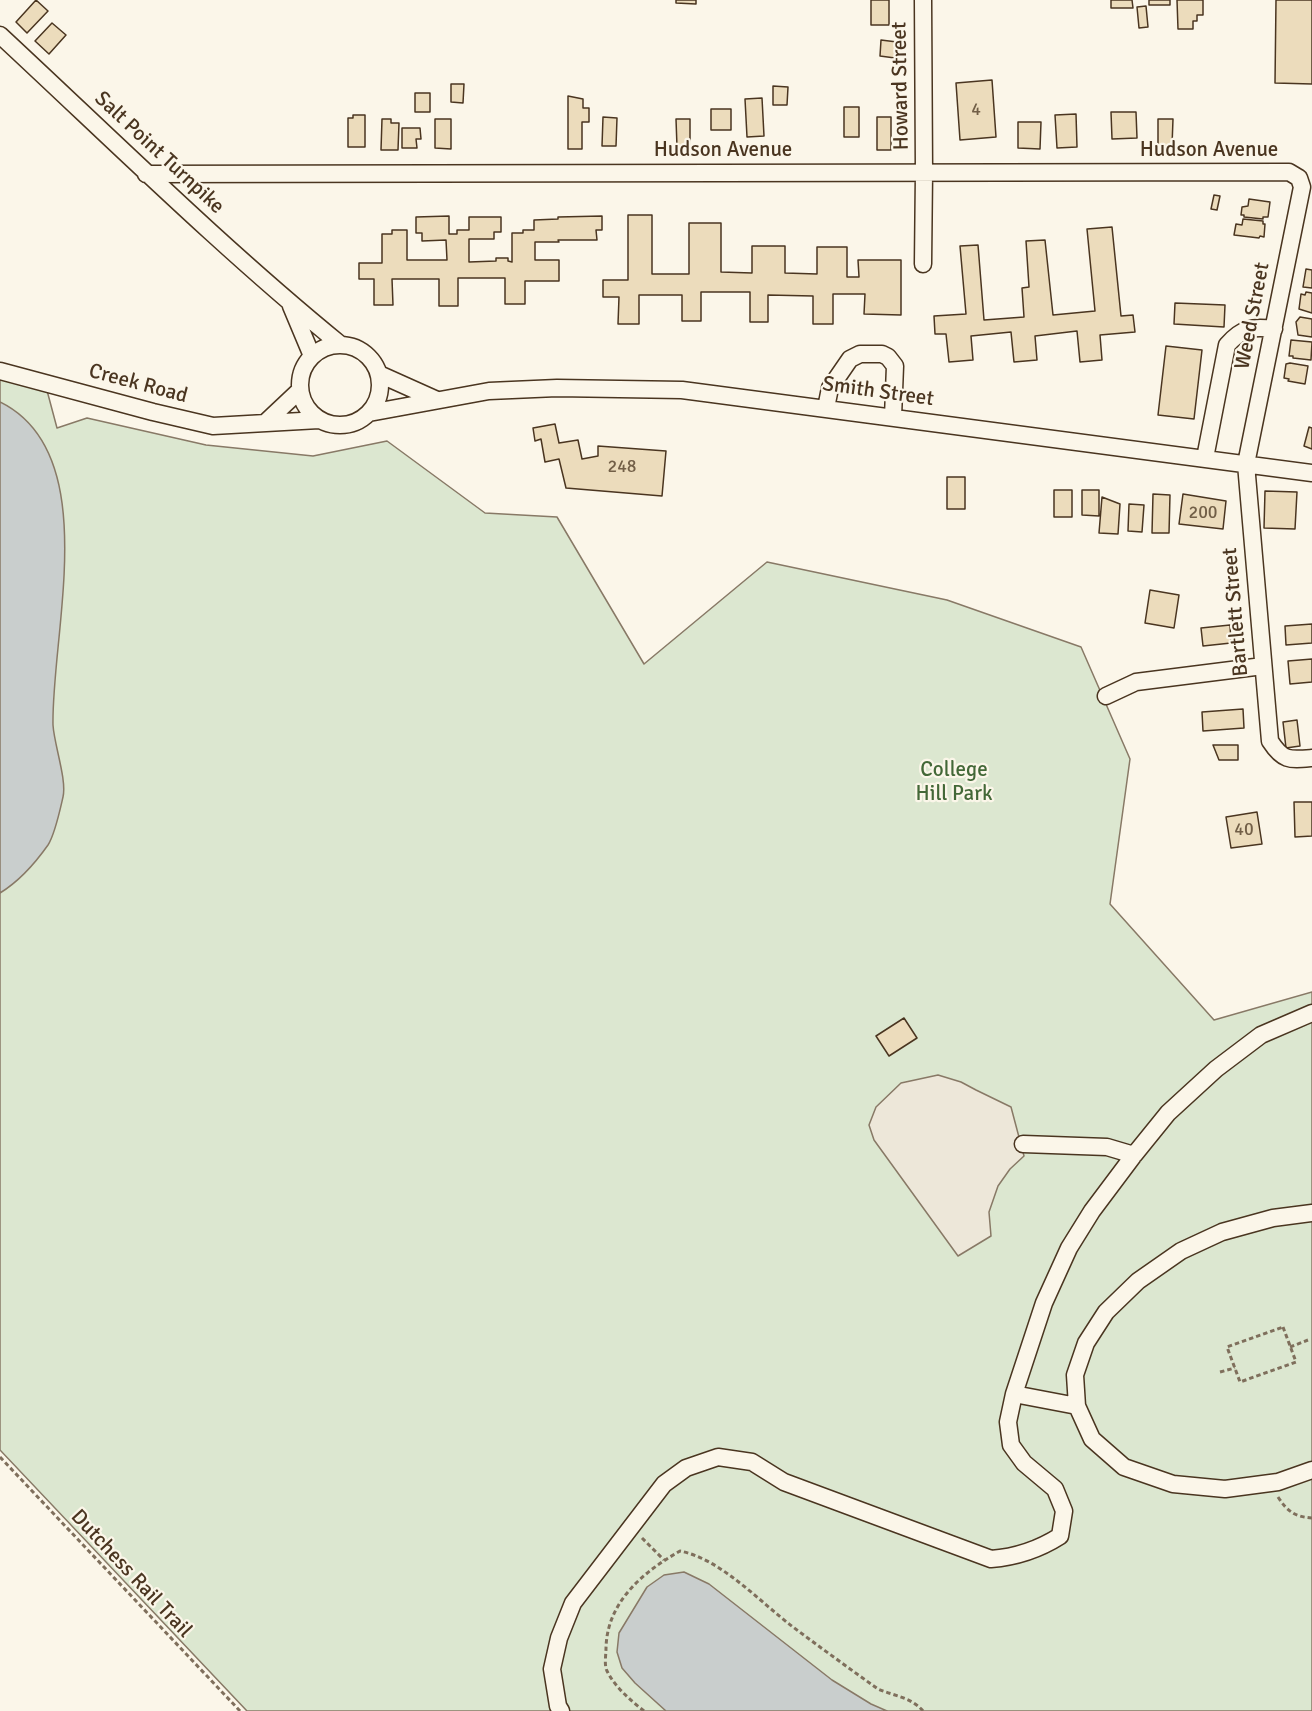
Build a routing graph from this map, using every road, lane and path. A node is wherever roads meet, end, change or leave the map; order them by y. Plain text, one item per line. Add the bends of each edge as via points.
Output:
1 (922, 0) edge
2 (0, 35) edge
3 (924, 172) junction
4 (146, 174) junction
5 (1306, 176) edge
6 (923, 264) dead end
7 (289, 303) junction
8 (1274, 329) junction
9 (341, 345) junction
10 (312, 356) junction
11 (0, 371) edge
12 (379, 374) junction
13 (300, 390) junction
14 (437, 400) junction
15 (826, 408) junction
16 (369, 413) junction
17 (893, 417) junction
18 (319, 420) junction
19 (266, 422) junction
20 (1205, 458) junction
21 (1246, 464) junction
22 (1312, 473) edge
23 (1263, 666) junction
24 (1106, 696) dead end
25 (1312, 758) edge
26 (1312, 1013) edge
27 (1023, 1144) dead end
28 (1134, 1155) junction
29 (1312, 1213) edge
30 (1308, 1340) dead end
31 (1290, 1347) junction
32 (1235, 1368) junction
33 (1220, 1372) dead end
34 (1014, 1394) junction
35 (1077, 1406) junction
36 (0, 1457) edge
37 (1312, 1470) edge
38 (1270, 1483) junction
39 (1312, 1518) edge
40 (631, 1527) junction
41 (663, 1560) junction
42 (240, 1711) edge
43 (561, 1711) edge
44 (644, 1711) edge
45 (923, 1711) edge

1 - 3 street, Howard Street
2 - 4 street, Salt Point Turnpike
3 - 4 street, Hudson Avenue
3 - 5 street, Hudson Avenue via 1289,172
3 - 6 street, Howard Street
4 - 7 street, Salt Point Turnpike
5 - 8 street, Weed Street
7 - 9 street, Salt Point Turnpike
7 - 10 street, Salt Point Turnpike
8 - 20 street via 1248,329 1227,345
8 - 21 street, Weed Street
9 - 10 street via 321,349
9 - 12 street via 365,353
10 - 13 street via 304,366
11 - 19 street, Creek Road via 213,426
12 - 14 street
12 - 16 street via 379,395
13 - 18 street via 306,407
13 - 19 street
14 - 15 street, Smith Street via 489,391 638,389 682,390
14 - 16 street, Smith Street
15 - 17 street, Smith Street
15 - 17 street via 830,388 850,359 860,354 882,354 895,366
16 - 18 street via 346,425
17 - 20 street, Smith Street
18 - 19 street, Creek Road
20 - 21 street, Smith Street
21 - 22 street, Smith Street
21 - 23 street, Bartlett Street
23 - 24 street via 1136,682
23 - 25 street, Bartlett Street via 1270,741 1278,754 1293,759
26 - 28 street via 1261,1035 1216,1069 1168,1113
27 - 28 street via 1107,1147
28 - 34 street via 1069,1248 1044,1303
29 - 35 street via 1273,1218 1222,1232 1181,1251 1138,1281 1106,1312 1086,1343 1075,1375
30 - 31 path
31 - 32 path via 1296,1362 1240,1382
31 - 32 path via 1283,1327 1227,1347
32 - 33 path
34 - 35 street
34 - 40 street via 1008,1422 1011,1445 1024,1463 1055,1489 1064,1510 1060,1536 1039,1549 991,1559 784,1482 752,1462 718,1456 686,1468 664,1484
35 - 38 street via 1092,1439 1124,1467 1173,1484 1225,1489
36 - 42 path, Dutchess Rail Trail
37 - 38 street
38 - 39 path via 1288,1512
40 - 41 path
40 - 43 street via 573,1603 559,1638 552,1669
41 - 44 path via 632,1584 616,1607 606,1640 606,1669 621,1691
41 - 45 path via 680,1551 696,1554 878,1689 905,1697

